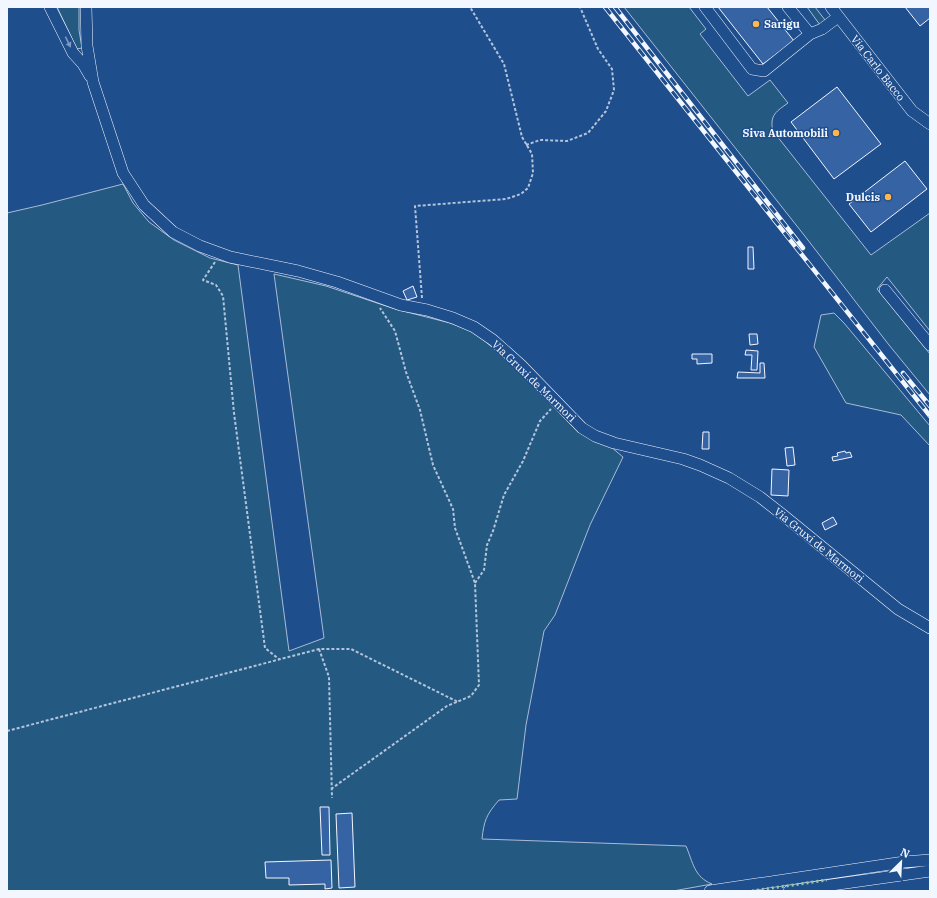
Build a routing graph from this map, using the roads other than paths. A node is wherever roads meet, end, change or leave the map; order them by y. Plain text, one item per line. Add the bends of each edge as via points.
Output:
1 (50, 7) edge
2 (86, 7) edge
3 (705, 7) edge
4 (788, 7) edge
5 (831, 7) edge
6 (838, 17) junction
7 (810, 34) junction
8 (93, 82) junction
9 (930, 124) edge
10 (885, 290) dead end
11 (930, 345) edge
12 (930, 628) edge
13 (930, 860) edge
14 (930, 871) edge
15 (710, 891) edge
16 (789, 891) edge

1 -> 8 street, Via Gruxi de Marmori via 73,53
2 - 8 street, Via Gruxi de Marmori via 87,46
3 - 7 street via 752,69 764,71
4 - 7 street
5 - 6 street, Via Carlo Bacco
6 - 7 street
6 - 9 street, Via Carlo Bacco via 912,111
8 - 12 street, Via Gruxi de Marmori via 124,173 144,205 173,232 230,257 314,275 401,305 453,318 474,327 521,365 582,428 614,443 683,459 729,478 784,515 898,609
10 - 11 street
13 - 15 street
14 - 16 street

